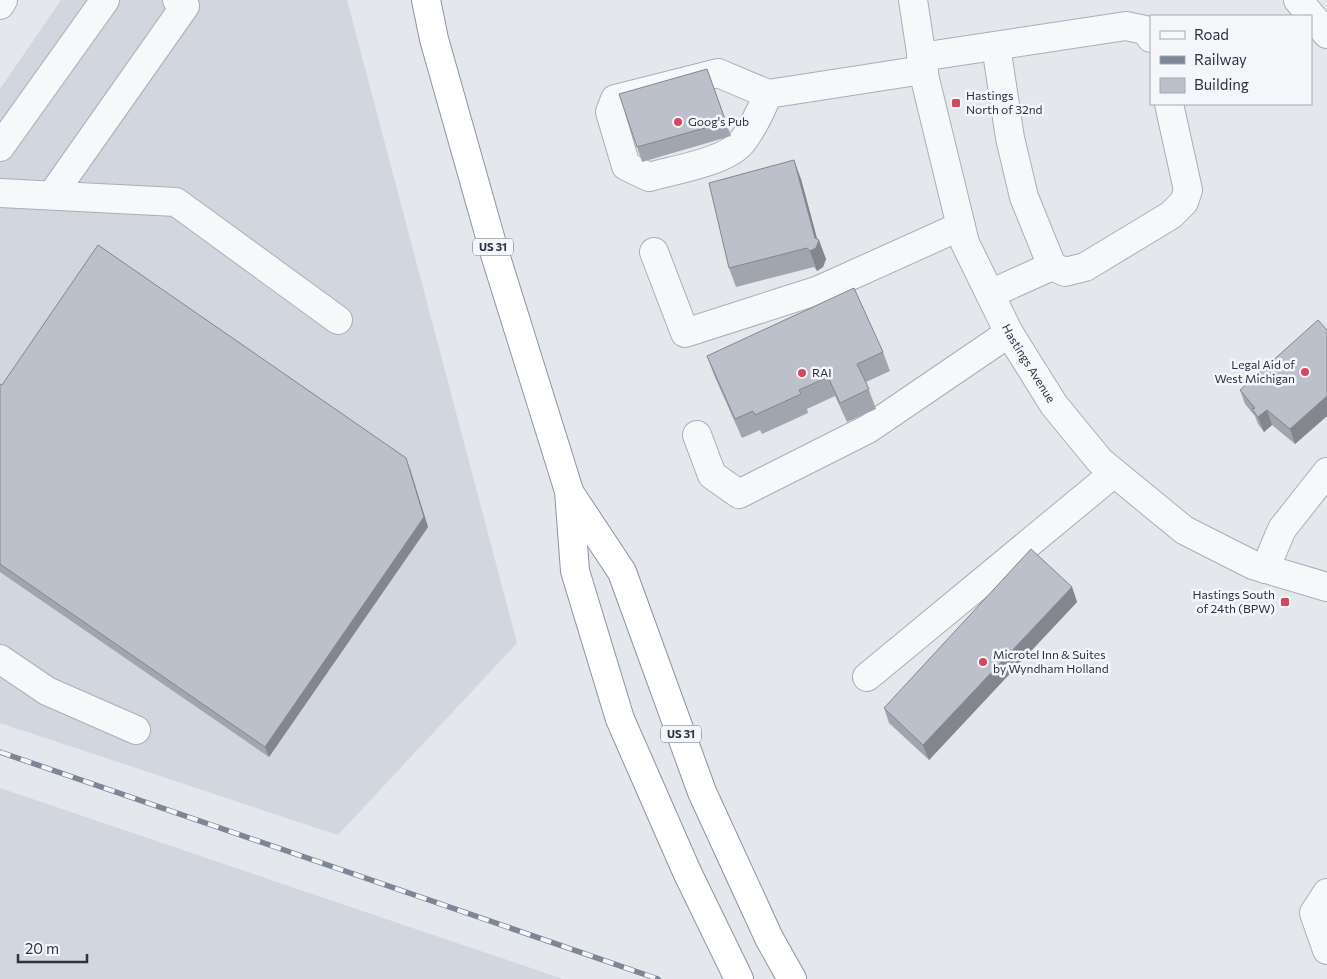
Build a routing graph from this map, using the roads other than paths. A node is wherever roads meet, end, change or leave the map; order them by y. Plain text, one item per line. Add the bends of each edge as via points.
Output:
1 (4, 0) edge
2 (105, 0) edge
3 (177, 0) edge
4 (426, 0) edge
5 (913, 0) edge
6 (1298, 0) edge
7 (0, 5) edge
8 (1311, 15) edge
9 (1312, 16) edge
10 (1327, 34) edge
11 (1150, 37) edge
12 (996, 46) junction
13 (922, 63) junction
14 (768, 94) junction
15 (1169, 105) edge
16 (0, 147) edge
17 (0, 193) edge
18 (52, 195) junction
19 (961, 226) junction
20 (654, 252) dead end
21 (1052, 266) junction
22 (990, 294) junction
23 (338, 320) dead end
24 (1008, 333) junction
25 (697, 436) dead end
26 (1327, 472) edge
27 (1114, 473) junction
28 (569, 491) junction
29 (1264, 569) junction
30 (1325, 584) edge
31 (0, 659) edge
32 (866, 677) dead end
33 (136, 730) dead end
34 (1327, 893) edge
35 (1327, 950) edge
36 (739, 979) edge
37 (792, 979) edge

1 - 7 street
2 - 16 street
3 - 18 street via 185,6
4 - 28 highway, US 31 via 494,251
5 - 13 street, Hastings Avenue
6 - 8 street
9 - 10 street
11 - 12 street via 1145,30 1126,26
12 - 13 street
12 - 21 street via 1010,138 1024,197
13 - 14 street
13 - 19 street, Hastings Avenue
14 - 14 street via 718,73 615,99 610,112 626,166 649,177 728,154 742,143
15 - 21 street via 1188,190 1184,202 1171,216 1085,268 1065,272
17 - 18 street
18 - 23 street via 176,202
19 - 20 street via 819,290 685,333
19 - 22 street, Hastings Avenue via 965,243
21 - 22 street
22 - 24 street, Hastings Avenue
24 - 25 street via 868,429 739,494 712,475
24 - 27 street, Hastings Avenue via 1054,404 1100,461
26 - 29 street via 1282,529
27 - 29 street, Hastings Avenue via 1184,530
27 - 32 street
28 - 36 highway, US 31 via 575,571 620,719 687,872
28 - 37 highway, US 31 via 622,572 702,792 769,938
29 - 30 street, Hastings Avenue
31 - 33 street via 47,691
34 - 35 street via 1314,913

